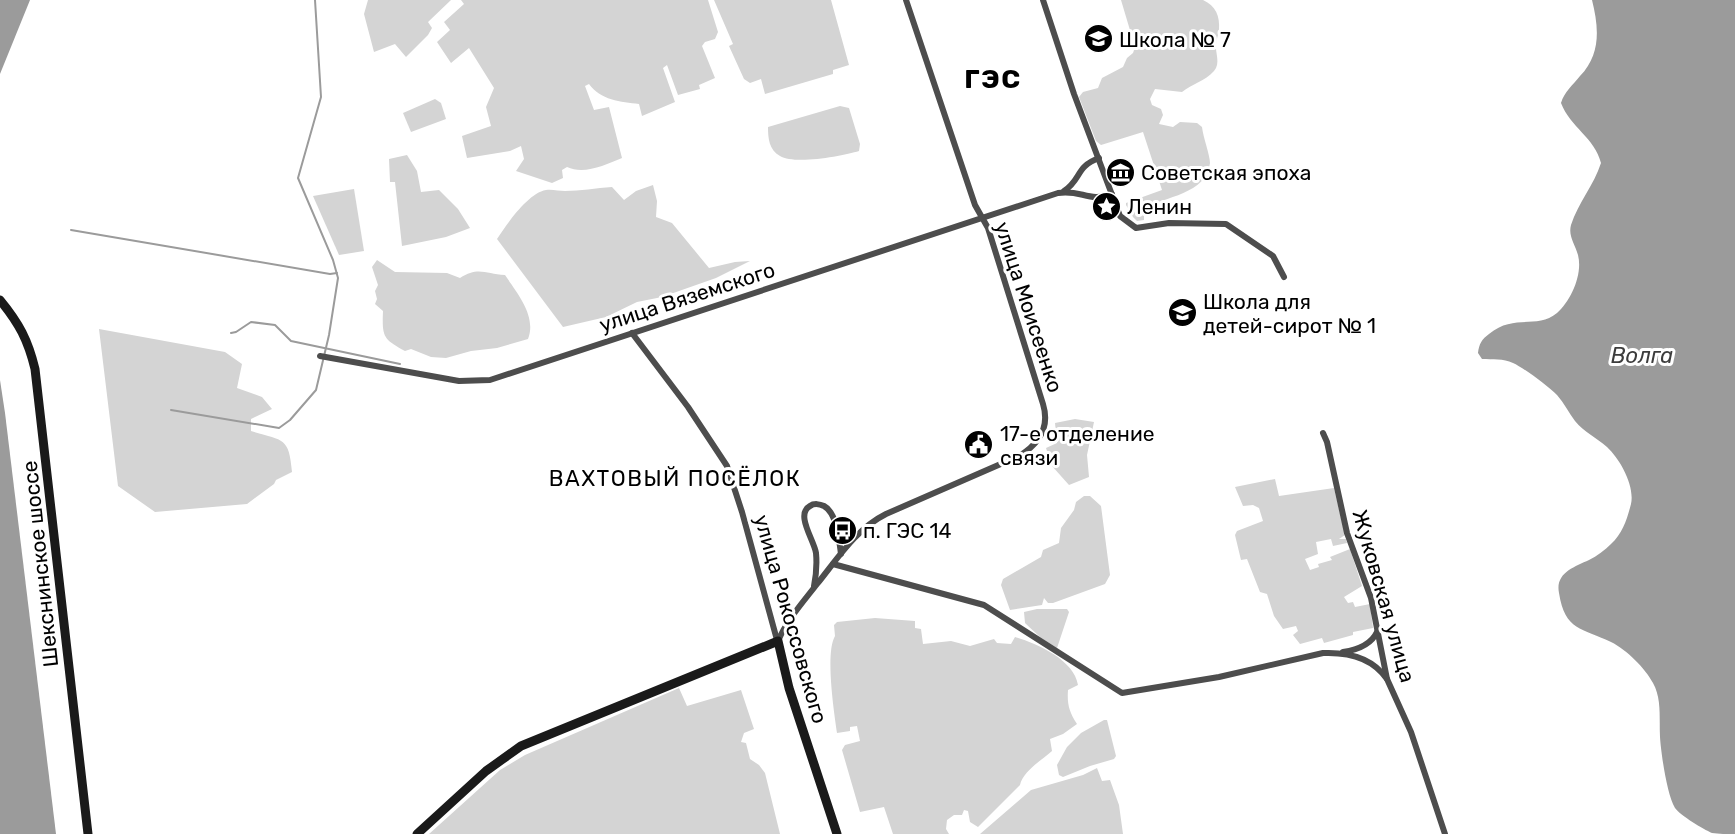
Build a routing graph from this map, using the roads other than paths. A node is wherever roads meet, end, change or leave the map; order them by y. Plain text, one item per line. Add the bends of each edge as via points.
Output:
1 (906, 0) edge
2 (1042, 0) edge
3 (1099, 158) junction
4 (1077, 176) junction
5 (1058, 193) junction
6 (1112, 194) junction
7 (1085, 195) junction
8 (982, 218) junction
9 (1284, 277) dead end
10 (0, 300) edge
11 (632, 333) junction
12 (320, 356) dead end
13 (1323, 433) dead end
14 (841, 554) junction
15 (833, 564) junction
16 (813, 589) junction
17 (1377, 632) junction
18 (777, 641) junction
19 (1340, 652) junction
20 (1387, 679) junction
21 (88, 834) edge
22 (417, 834) edge
23 (837, 834) edge
24 (1445, 834) edge

1 - 8 street, улица Моисеенко
2 - 3 street
3 - 4 street via 1084,165
3 - 6 street
4 - 5 street
4 - 7 street
5 - 7 street via 1073,191
5 - 8 street, улица Вяземского
6 - 7 street via 1098,198
6 - 9 street via 1120,216 1136,228 1170,223 1226,224 1273,256
8 - 11 street, улица Вяземского
8 - 14 street, улица Моисеенко via 1045,411 1042,435 1019,456 879,518
10 - 21 street, Шекснинское шоссе via 28,342 35,369
11 - 12 street, улица Вяземского via 482,381 450,380
11 - 18 street, улица Рокоссовского via 727,466
13 - 17 street, Жуковская улица via 1347,533 1371,598
14 - 15 street, улица Моисеенко
14 - 16 street via 828,509 818,504 810,506 804,518 816,553
15 - 16 street, улица Моисеенко
15 - 19 street via 984,605 1122,693
16 - 18 street, улица Моисеенко
17 - 19 street via 1358,648
17 - 20 street, Жуковская улица
18 - 22 street via 521,746 486,771
18 - 23 street, улица Рокоссовского
19 - 20 street via 1367,661
20 - 24 street, Жуковская улица via 1411,732

